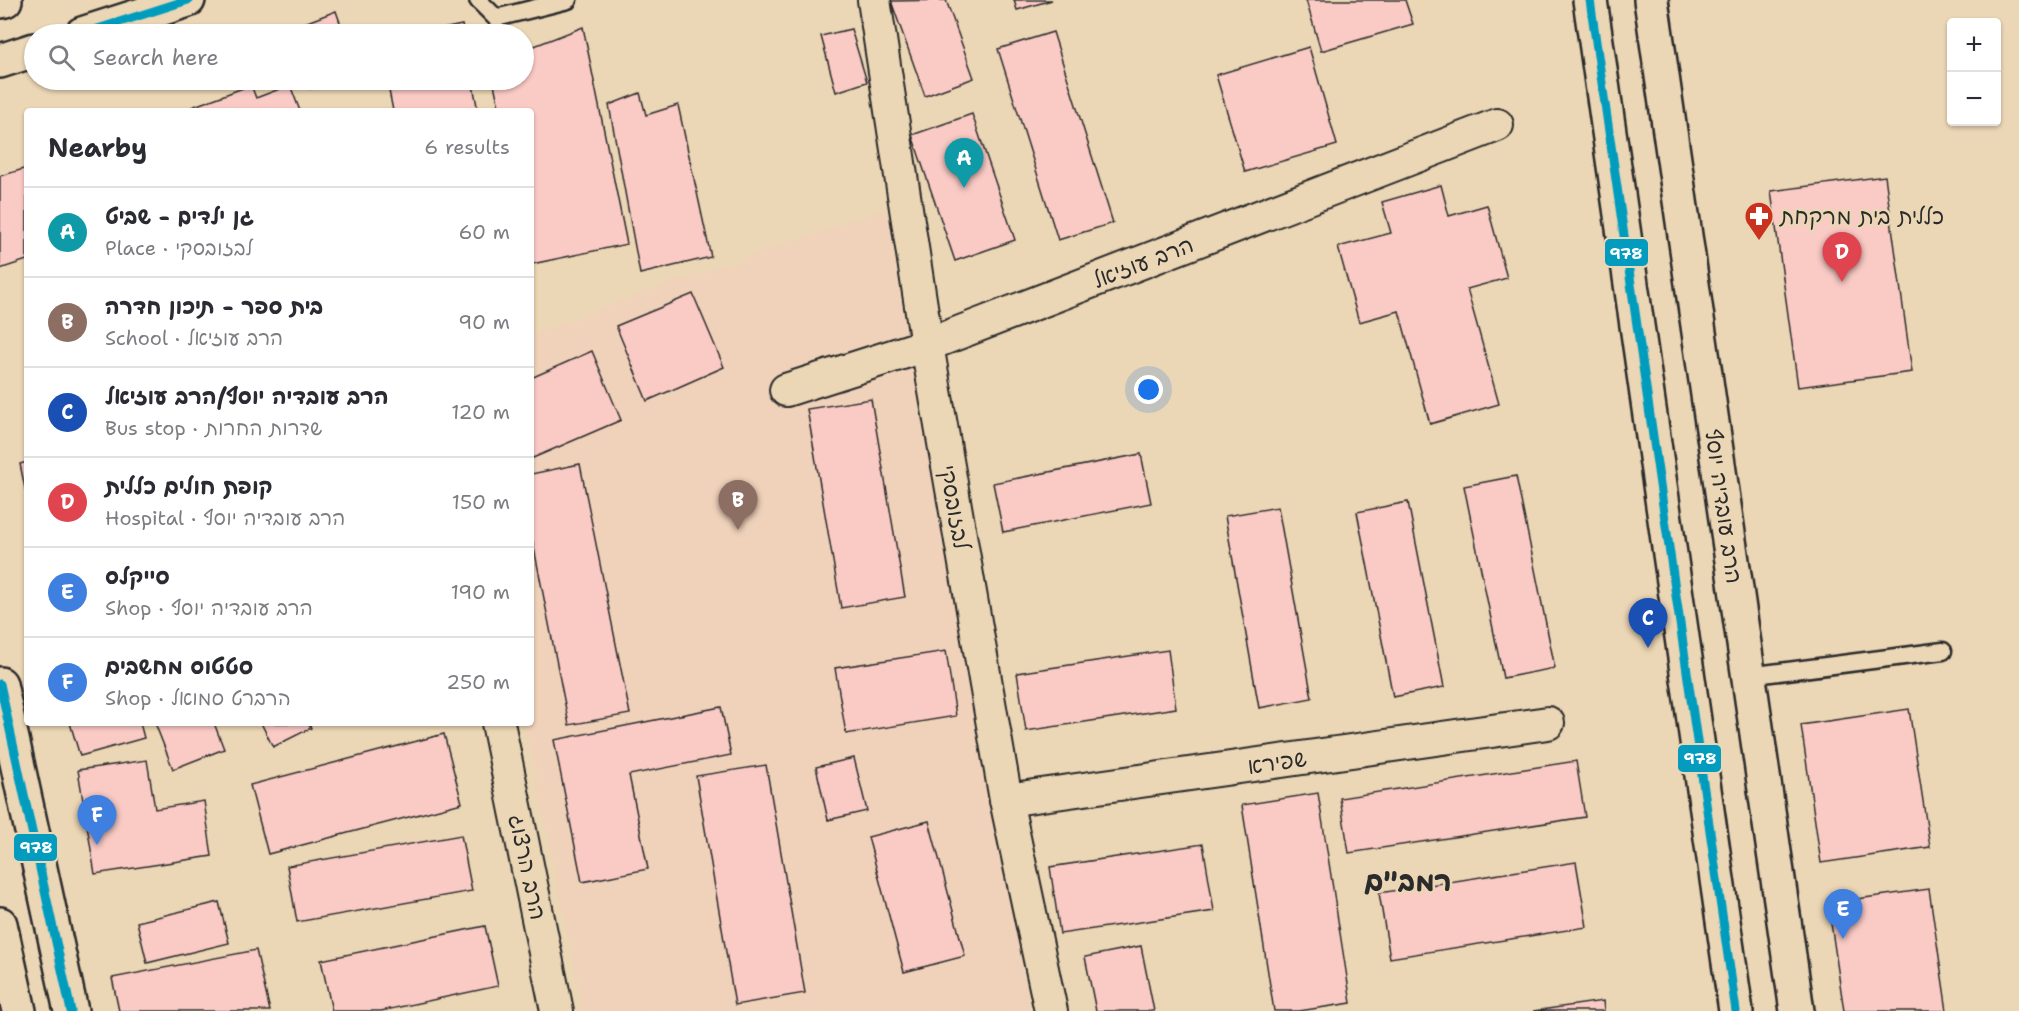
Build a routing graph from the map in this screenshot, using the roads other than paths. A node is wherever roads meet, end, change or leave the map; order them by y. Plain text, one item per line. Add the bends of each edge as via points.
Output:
1 (4, 0) edge
2 (188, 0) edge
3 (478, 0) edge
4 (568, 0) edge
5 (874, 0) edge
6 (1590, 0) edge
7 (1651, 0) edge
8 (0, 2) edge
9 (156, 23) edge
10 (24, 53) edge
11 (0, 61) edge
12 (1497, 125) dead end
13 (927, 345) junction
14 (786, 390) dead end
15 (1943, 651) dead end
16 (1748, 676) junction
17 (0, 684) edge
18 (1548, 723) dead end
19 (499, 726) edge
20 (1006, 800) junction
21 (0, 924) edge
22 (19, 1011) edge
23 (71, 1011) edge
24 (557, 1011) edge
25 (1051, 1011) edge
26 (1736, 1011) edge
27 (1797, 1011) edge

1 - 8 main road
2 - 9 main road
3 - 4 lane via 496,18
5 - 13 street, לבזובסקי
6 - 26 main road
7 - 16 main road, הרב עובדיה יוסף
10 - 11 main road
12 - 13 street, הרב עוזיאל
13 - 14 street, הרב עוזיאל
13 - 20 street, לבזובסקי
15 - 16 lane
16 - 27 main road, הרב עובדיה יוסף
17 - 23 main road
18 - 20 street, שפירא
19 - 24 street, הרב הרצוג
20 - 25 street, לבזובסקי
21 - 22 main road

